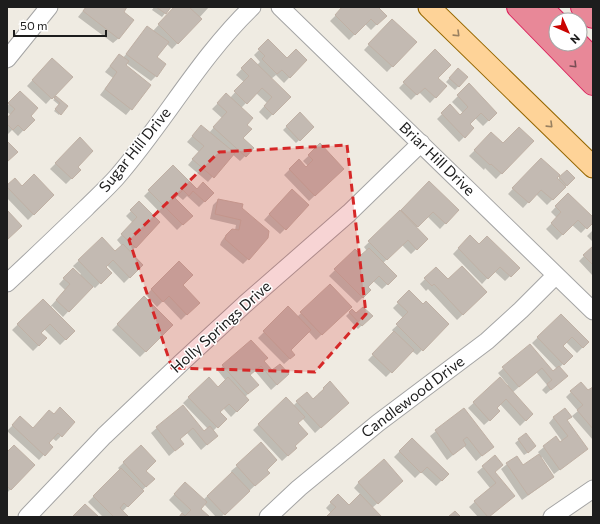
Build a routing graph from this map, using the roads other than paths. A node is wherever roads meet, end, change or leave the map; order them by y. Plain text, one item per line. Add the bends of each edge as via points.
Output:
1 (49, 7) edge
2 (252, 7) edge
3 (280, 7) edge
4 (429, 7) edge
5 (518, 7) edge
6 (582, 7) edge
7 (593, 17) edge
8 (7, 59) edge
9 (593, 84) edge
10 (421, 143) junction
11 (593, 167) edge
12 (556, 275) junction
13 (7, 283) edge
14 (593, 311) edge
15 (593, 489) edge
16 (27, 517) edge
17 (268, 517) edge
18 (552, 517) edge

1 - 8 street
2 - 13 street, Sugar Hill Drive via 190,78 155,129 116,178
3 - 10 street, Briar Hill Drive
4 -> 11 main road
5 -> 9 highway
6 - 7 highway
10 - 12 street, Briar Hill Drive
10 - 16 street, Holly Springs Drive via 349,213 245,304 104,436
12 - 14 street, Briar Hill Drive
12 - 17 street, Candlewood Drive via 487,341 378,423
15 - 18 street

